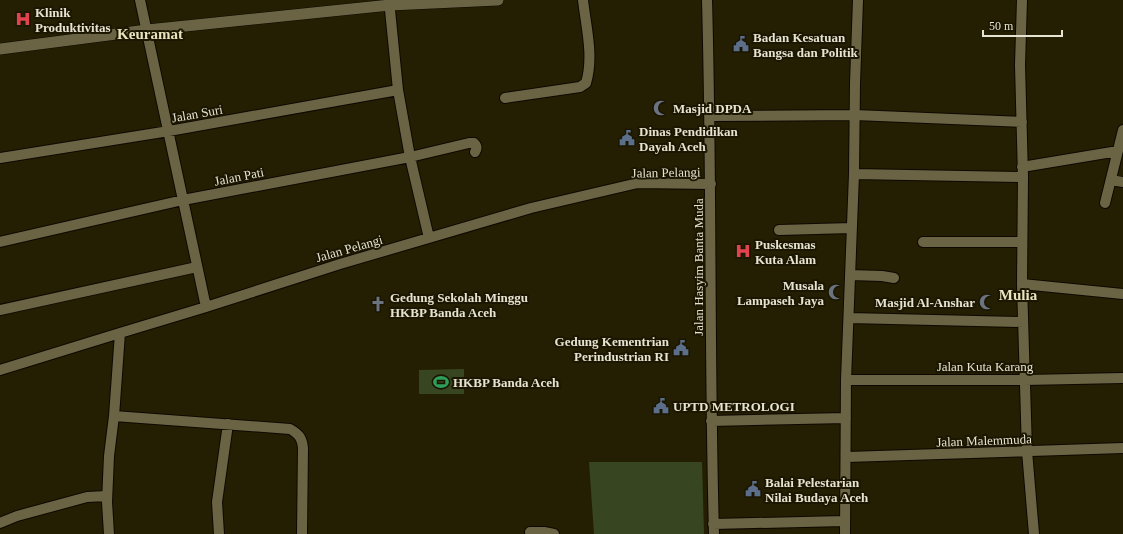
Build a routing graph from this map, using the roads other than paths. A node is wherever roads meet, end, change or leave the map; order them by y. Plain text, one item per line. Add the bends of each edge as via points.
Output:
1 (140, 0) edge
2 (498, 0) edge
3 (583, 0) edge
4 (707, 0) edge
5 (858, 0) edge
6 (1022, 0) edge
7 (390, 2) edge
8 (147, 30) junction
9 (0, 49) edge
10 (398, 90) junction
11 (505, 98) dead end
12 (855, 115) junction
13 (710, 116) junction
14 (1022, 122) junction
15 (1123, 130) edge
16 (169, 131) junction
17 (1118, 151) junction
18 (475, 152) dead end
19 (410, 157) junction
20 (0, 158) edge
21 (1022, 172) junction
22 (854, 174) junction
23 (1111, 180) junction
24 (1123, 182) edge
25 (711, 184) junction
26 (183, 200) junction
27 (1105, 203) dead end
28 (852, 228) junction
29 (779, 230) dead end
30 (429, 238) junction
31 (0, 242) edge
32 (923, 242) dead end
33 (1022, 242) junction
34 (197, 267) junction
35 (850, 275) junction
36 (894, 278) dead end
37 (1022, 284) junction
38 (1123, 294) edge
39 (206, 307) junction
40 (0, 310) edge
41 (849, 318) junction
42 (1023, 322) junction
43 (120, 333) junction
44 (0, 370) edge
45 (1123, 378) edge
46 (846, 380) junction
47 (1025, 380) junction
48 (114, 416) junction
49 (846, 418) junction
50 (710, 420) junction
51 (228, 424) junction
52 (1123, 448) edge
53 (1027, 451) junction
54 (846, 457) junction
55 (107, 496) junction
56 (844, 521) junction
57 (0, 522) edge
58 (714, 529) edge
59 (530, 532) dead end
60 (109, 534) edge
61 (219, 534) edge
62 (302, 534) edge
63 (554, 534) edge
64 (845, 534) edge
65 (1034, 534) edge

1 - 8 street
2 - 7 main road
3 - 11 street via 589,49 586,83 580,87
4 - 13 street, Jalan Hasyim Banta Muda
5 - 12 street
6 - 14 street
7 - 8 main road
7 - 10 street
8 - 9 main road
8 - 16 street
10 - 16 street, Jalan Suri
10 - 19 street
12 - 13 street
12 - 14 street
12 - 22 street
13 - 25 street, Jalan Hasyim Banta Muda
14 - 21 street
15 - 17 street
16 - 20 street, Jalan Suri
16 - 26 street
17 - 21 street
17 - 23 street
18 - 19 street, Jalan Pati via 476,145 469,143
19 - 26 street, Jalan Pati
19 - 30 street
21 - 22 street
21 - 33 street
22 - 28 street
23 - 24 street
23 - 27 street
25 - 30 street, Jalan Pelangi via 638,183 531,208
25 - 50 street, Jalan Hasyim Banta Muda
26 - 31 street, Jalan Pati
26 - 34 street
28 - 29 street
28 - 35 street
30 - 39 street, Jalan Pelangi
32 - 33 street
33 - 37 street
34 - 39 street
34 - 40 street
35 - 36 street
35 - 41 street
37 - 38 street
37 - 42 street
39 - 43 street, Jalan Pelangi
41 - 42 street
41 - 46 street
42 - 47 street
43 - 44 street, Jalan Pelangi
43 - 48 street
45 - 47 street, Jalan Kuta Karang
46 - 47 street, Jalan Kuta Karang
46 - 49 street
47 - 53 street
48 - 51 street
48 - 55 street
49 - 50 street
49 - 54 street
50 - 58 street, Jalan Hasyim Banta Muda
51 - 61 street via 217,502
51 - 62 street via 290,429 303,440
52 - 53 street, Jalan Malemmuda
53 - 54 street, Jalan Malemmuda
53 - 65 street
54 - 56 street
55 - 57 street via 87,497
55 - 60 street
56 - 58 street
56 - 64 street
59 - 63 street

